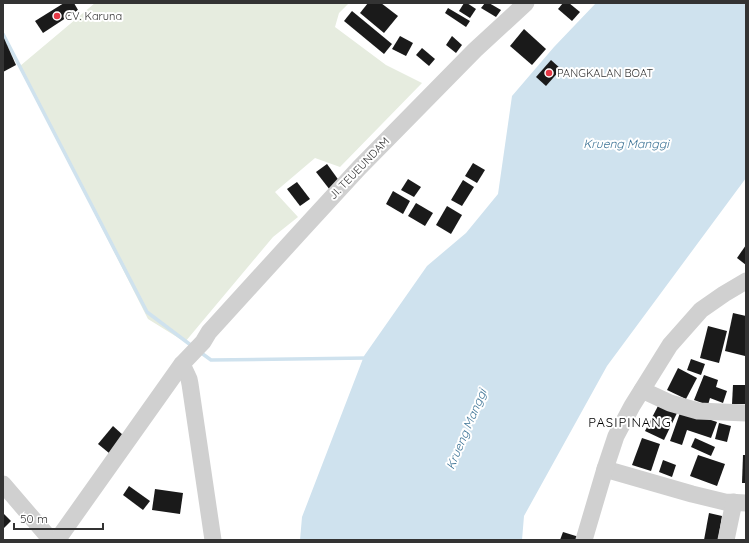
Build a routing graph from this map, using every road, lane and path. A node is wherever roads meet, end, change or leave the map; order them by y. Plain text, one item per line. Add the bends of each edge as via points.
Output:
1 (526, 3) edge
2 (746, 281) edge
3 (182, 364) junction
4 (642, 390) junction
5 (746, 413) edge
6 (605, 469) junction
7 (3, 484) edge
8 (740, 502) edge
9 (51, 540) edge
10 (59, 540) edge
11 (213, 540) edge
12 (584, 540) edge
13 (726, 540) edge

1 - 3 street, JI. TEUEUNDAM via 359,168
2 - 4 street via 701,310 670,345
3 - 10 street, JI. TEUEUNDAM
3 - 11 street via 190,384
4 - 5 street via 670,403 698,411
4 - 6 street via 616,436
6 - 8 street via 692,494 725,502
6 - 12 street
7 - 9 street
8 - 13 street

